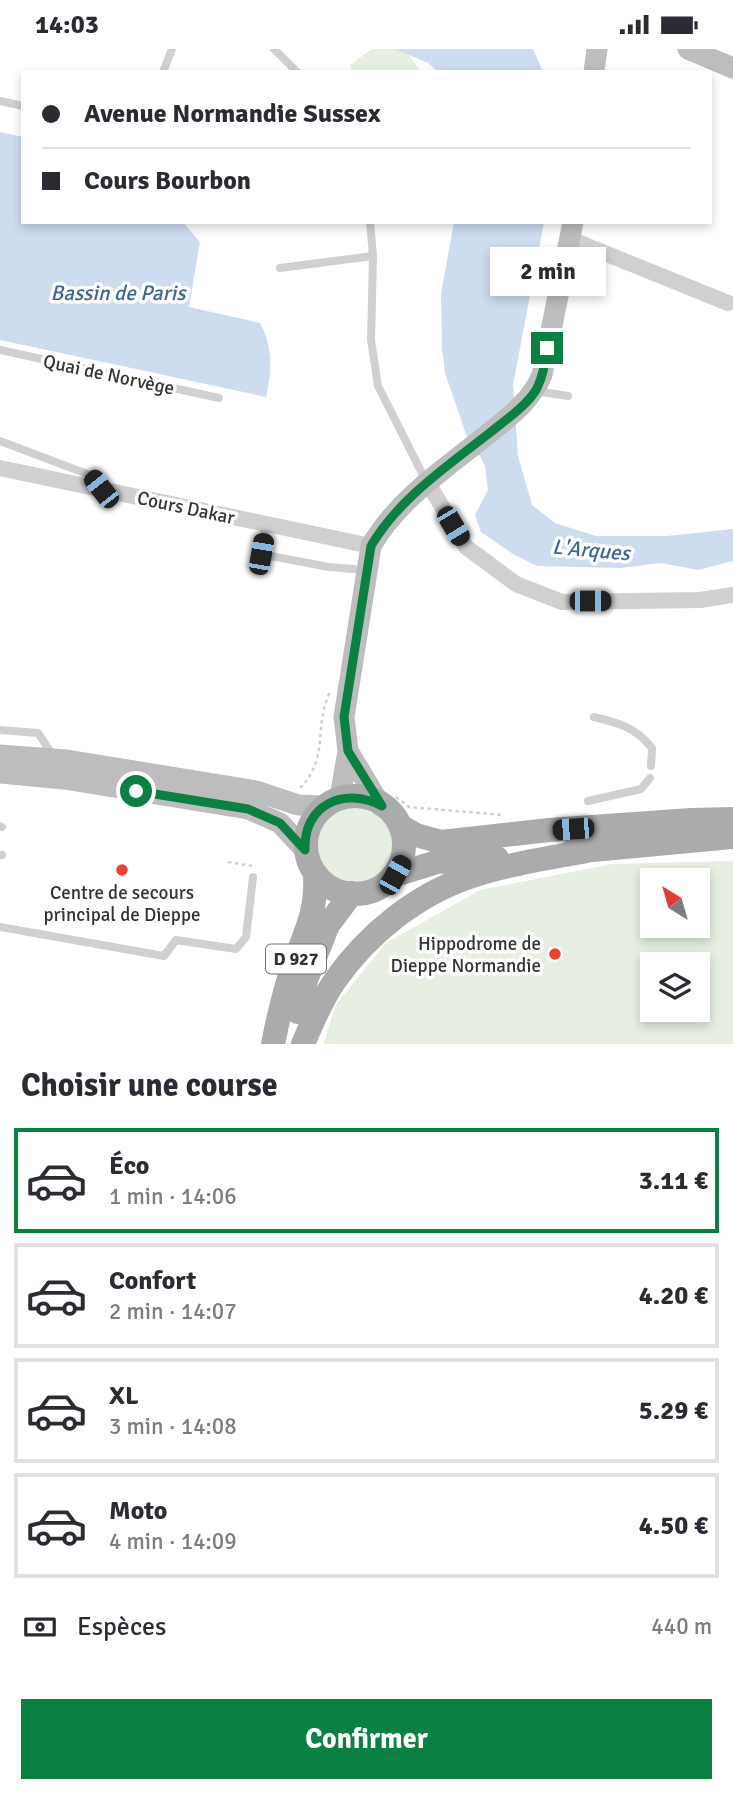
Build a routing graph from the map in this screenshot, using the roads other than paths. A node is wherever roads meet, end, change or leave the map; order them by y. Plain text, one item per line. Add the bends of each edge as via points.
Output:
1 (172, 49) edge
2 (274, 49) edge
3 (597, 49) edge
4 (688, 49) edge
5 (733, 68) edge
6 (164, 70) edge
7 (295, 70) edge
8 (594, 70) edge
9 (0, 101) edge
10 (21, 106) edge
11 (370, 224) edge
12 (572, 231) edge
13 (373, 256) junction
14 (280, 268) dead end
15 (731, 304) edge
16 (0, 350) edge
17 (535, 391) junction
18 (568, 396) dead end
19 (219, 398) dead end
20 (0, 441) edge
21 (0, 468) edge
22 (428, 483) junction
23 (101, 489) junction
24 (266, 524) junction
25 (371, 546) junction
26 (367, 571) junction
27 (733, 596) edge
28 (594, 717) dead end
29 (0, 730) edge
30 (348, 751) junction
31 (0, 755) edge
32 (55, 759) junction
33 (651, 766) dead end
34 (0, 773) edge
35 (650, 778) dead end
36 (388, 801) junction
37 (588, 801) dead end
38 (331, 802) junction
39 (733, 819) edge
40 (400, 826) junction
41 (733, 837) edge
42 (305, 850) junction
43 (587, 851) junction
44 (315, 874) junction
45 (395, 875) junction
46 (253, 877) road end
47 (352, 893) junction
48 (0, 927) edge
49 (274, 1044) edge
50 (291, 1044) edge
51 (303, 1044) edge

1 - 6 lane
2 - 7 lane
3 - 8 main road
4 - 5 main road
9 - 10 lane
11 - 13 lane
12 - 15 street
12 - 17 main road
13 - 14 lane
13 - 22 lane via 371,340 378,386
16 - 19 lane, Quai de Norvège
17 - 18 lane
17 - 22 main road
20 - 23 lane via 90,475
21 - 23 street, Cours Dakar
22 - 25 main road via 382,527
22 - 27 street via 466,547 516,584 562,602
23 - 24 street, Cours Dakar
24 - 25 street, Cours Dakar
24 - 26 lane via 261,554
25 - 26 main road
26 - 30 main road via 344,717
28 - 33 lane via 641,735 652,748
29 - 32 lane via 38,733
30 - 36 main road
30 - 38 main road
31 - 32 main road
32 - 38 main road via 256,792 288,803
34 - 42 main road via 248,809 280,823
35 - 37 lane via 641,789
36 - 38 main road via 354,796
36 - 40 main road
38 - 42 main road via 311,821
39 - 40 main road via 441,842
40 - 45 main road via 404,851
41 - 43 main road
42 - 44 main road
43 - 45 main road via 437,862
43 - 51 main road via 480,873 426,896 371,937 334,982
44 - 47 main road via 335,889
44 - 49 main road, D 927 via 313,915 291,972
45 - 47 main road via 378,887
46 - 48 lane via 246,937 236,949 176,940 164,956
47 - 50 main road, D 927 via 328,925 306,980

